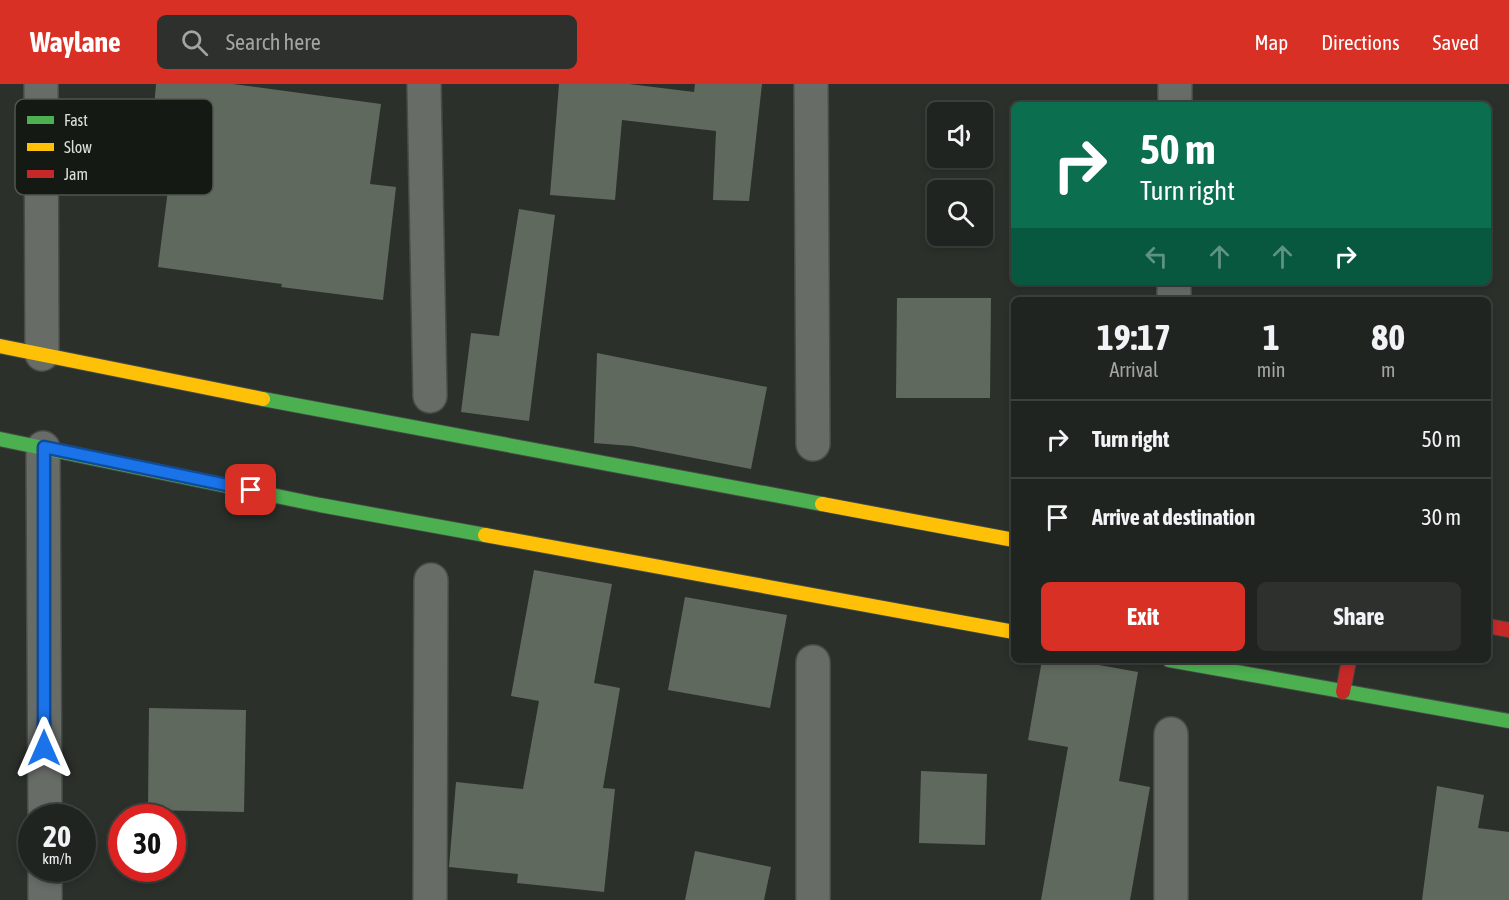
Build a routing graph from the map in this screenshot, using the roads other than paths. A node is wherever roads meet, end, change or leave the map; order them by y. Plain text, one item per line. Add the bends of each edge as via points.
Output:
1 (41, 84) edge
2 (424, 84) edge
3 (812, 84) edge
4 (1175, 84) edge
5 (41, 99) edge
6 (1175, 102) edge
7 (41, 195) edge
8 (0, 346) edge
9 (42, 354) junction
10 (430, 396) dead end
11 (0, 439) edge
12 (813, 444) dead end
13 (44, 447) junction
14 (1011, 539) edge
15 (431, 580) dead end
16 (1491, 627) edge
17 (1509, 630) edge
18 (1011, 631) edge
19 (813, 662) dead end
20 (1185, 663) edge
21 (1348, 663) edge
22 (1343, 692) junction
23 (1509, 721) edge
24 (1171, 734) dead end
25 (45, 804) edge
26 (45, 882) edge
27 (45, 900) edge
28 (430, 900) edge
29 (813, 900) edge
30 (1171, 900) edge

1 - 5 street
2 - 10 street
3 - 12 street
4 - 6 street
7 - 9 street
8 - 9 main road
9 - 14 main road via 338,414
11 - 13 main road
13 - 18 main road via 320,505
13 - 25 street
15 - 28 street
16 - 17 main road
19 - 29 street
20 - 22 main road
21 - 22 main road
22 - 23 main road
24 - 30 street
26 - 27 street

